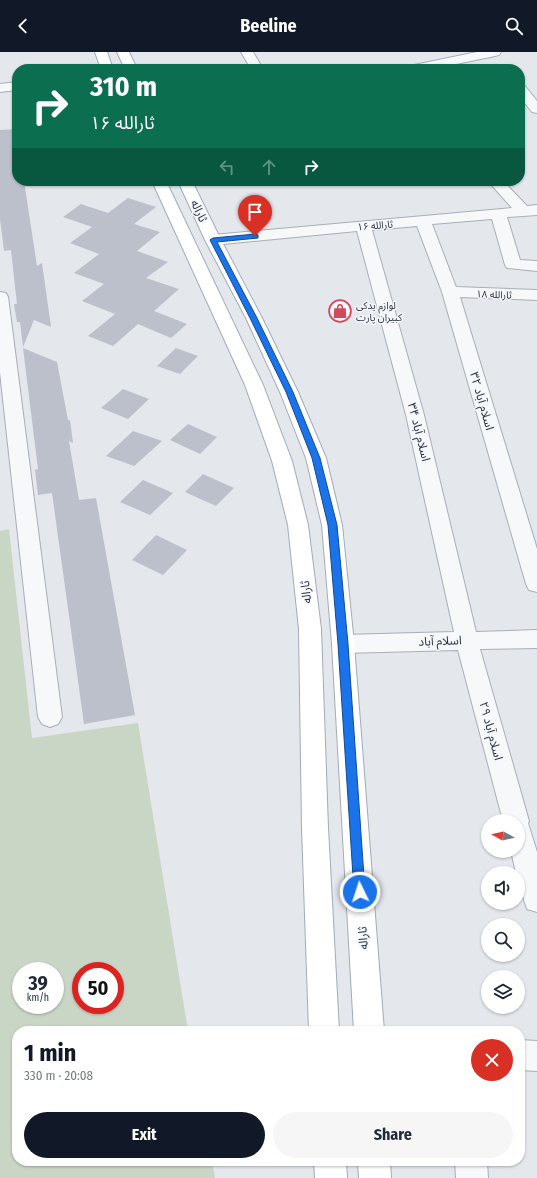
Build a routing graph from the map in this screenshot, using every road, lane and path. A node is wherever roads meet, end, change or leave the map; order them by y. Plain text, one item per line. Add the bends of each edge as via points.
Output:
1 (101, 52) edge
2 (123, 52) edge
3 (247, 52) edge
4 (496, 58) edge
5 (105, 64) edge
6 (129, 64) edge
7 (254, 64) edge
8 (451, 64) edge
9 (12, 87) edge
10 (0, 88) edge
11 (525, 95) edge
12 (537, 109) edge
13 (161, 186) edge
14 (187, 186) edge
15 (501, 186) edge
16 (530, 210) edge
17 (498, 213) junction
18 (423, 220) junction
19 (363, 226) junction
20 (213, 240) junction
21 (537, 266) edge
22 (450, 292) junction
23 (537, 295) edge
24 (0, 300) edge
25 (254, 318) junction
26 (226, 323) junction
27 (537, 584) edge
28 (537, 639) edge
29 (467, 641) junction
30 (343, 644) junction
31 (50, 717) dead end
32 (514, 814) edge
33 (525, 856) edge
34 (537, 900) edge
35 (324, 1026) edge
36 (369, 1026) edge
37 (525, 1055) edge
38 (537, 1056) edge
39 (330, 1166) edge
40 (374, 1166) edge
41 (471, 1166) edge
42 (331, 1178) edge
43 (375, 1178) edge
44 (472, 1178) edge

1 - 5 main road
2 - 6 main road
3 - 7 street
4 - 8 street
9 - 10 street
11 - 12 street
13 - 26 main road, ثاراله
14 - 20 main road, ثاراله
15 - 16 street
16 - 17 street, ثارالله ۱۶
17 - 18 street, ثارالله ۱۶
17 - 21 street via 513,265
18 - 19 street, ثارالله ۱۶
18 - 22 street, اسلام آباد ۳۲
19 - 20 street, ثارالله ۱۶
19 - 29 street, اسلام آباد ۳۴ via 416,415
20 - 25 main road, ثاراله
22 - 23 street, ثارالله ۱۸
22 - 27 street, اسلام آباد ۳۲
24 - 31 street
25 - 26 main road
25 - 30 main road, ثاراله via 289,392 316,458 332,525
26 - 35 main road, ثاراله via 254,385 282,461 298,524 310,629
28 - 29 street, اسلام آباد
29 - 30 street, اسلام آباد
29 - 32 street, اسلام آباد ۲۹
30 - 36 main road, ثاراله
33 - 34 street
37 - 38 street
39 - 42 main road
40 - 43 main road
41 - 44 street

